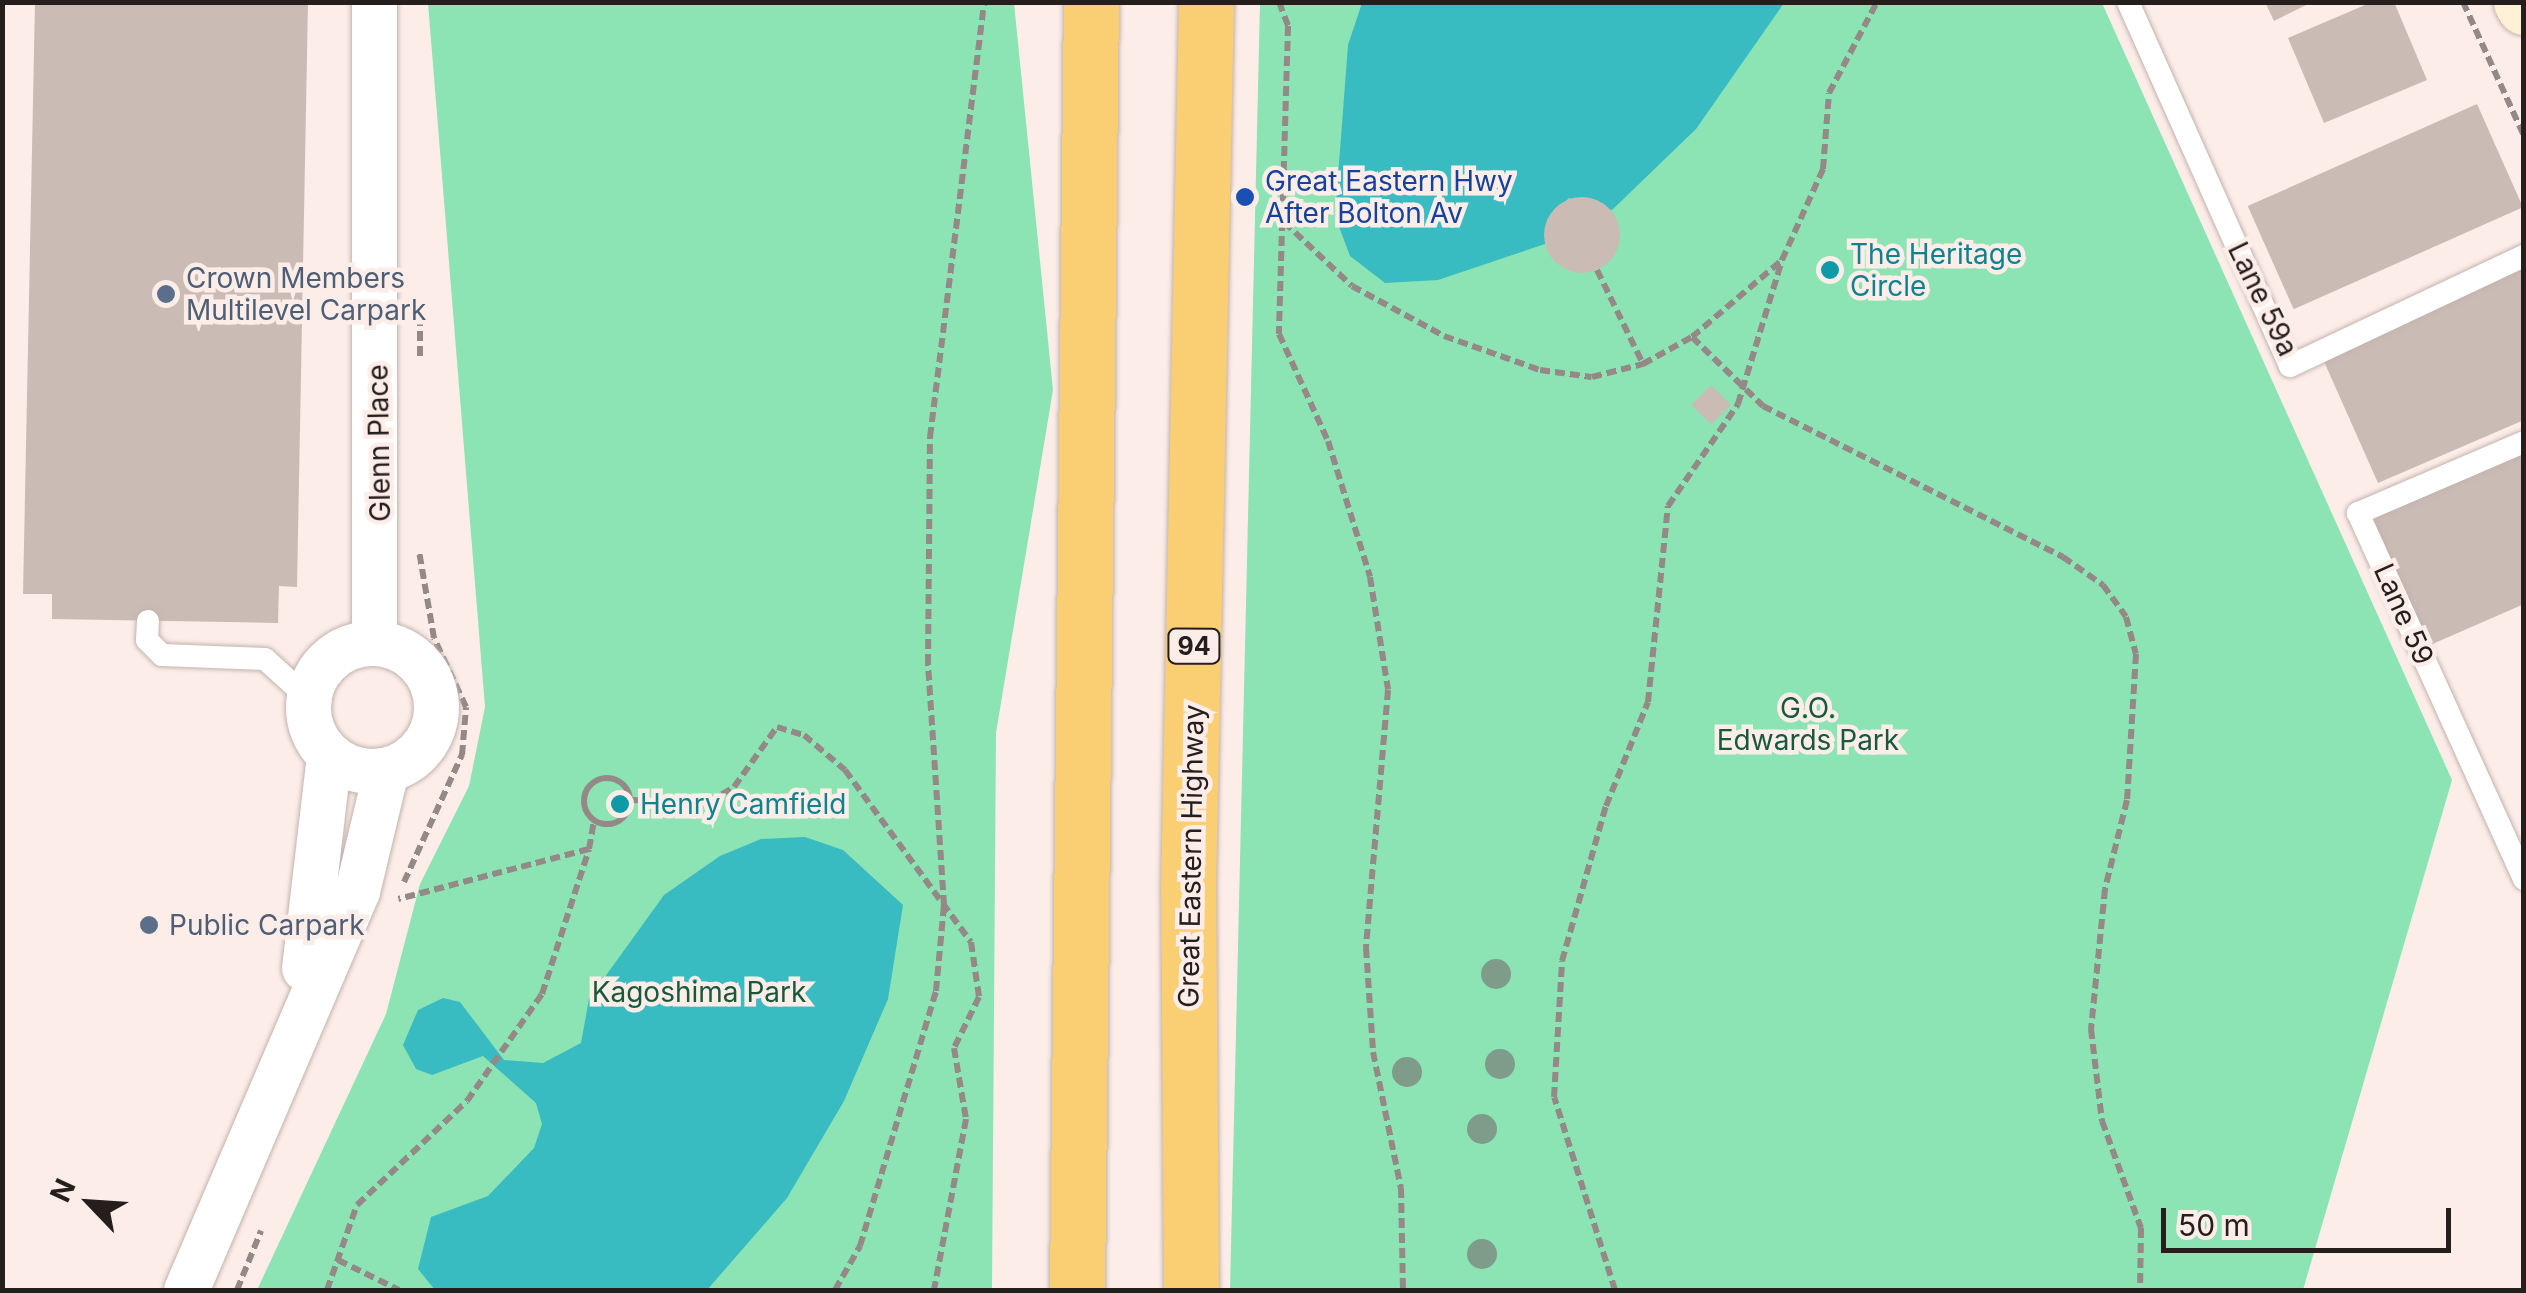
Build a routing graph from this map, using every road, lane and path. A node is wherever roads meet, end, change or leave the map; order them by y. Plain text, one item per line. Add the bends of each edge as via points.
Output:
1 (374, 2) edge
2 (984, 2) edge
3 (1206, 2) edge
4 (1279, 2) edge
5 (1876, 2) edge
6 (2128, 2) edge
7 (2463, 2) edge
8 (1087, 15) edge
9 (2524, 136) edge
10 (1283, 221) junction
11 (2524, 256) edge
12 (1782, 260) junction
13 (1597, 270) dead end
14 (1692, 337) junction
15 (1643, 364) junction
16 (1742, 388) junction
17 (2524, 442) edge
18 (148, 620) dead end
19 (374, 642) junction
20 (309, 698) junction
21 (330, 755) junction
22 (386, 770) junction
23 (630, 800) junction
24 (594, 821) junction
25 (589, 849) junction
26 (2524, 878) edge
27 (396, 900) dead end
28 (944, 905) junction
29 (296, 1020) junction
30 (338, 1260) junction
31 (186, 1290) edge
32 (326, 1290) edge
33 (399, 1290) edge
34 (835, 1290) edge
35 (934, 1290) edge
36 (1077, 1290) edge
37 (1191, 1290) edge
38 (1403, 1290) edge
39 (1615, 1290) edge
40 (2140, 1290) edge

1 - 19 street, Glenn Place
2 - 28 path via 930,437 928,664
3 - 37 highway, Great Eastern Highway / 94 via 1188,890
4 - 10 path via 1288,26
5 - 12 path via 1829,92 1822,169
6 - 11 lane, Lane 59a via 2290,366
7 - 9 path
8 - 36 highway
10 - 15 path via 1352,286 1444,336 1540,370 1592,377
10 - 38 path via 1279,334 1349,509 1388,690 1366,948 1373,1052 1408,1252
12 - 14 path
12 - 16 path
13 - 15 path
14 - 15 path
14 - 16 path
16 - 39 path via 1668,506 1648,702 1606,806 1562,961 1554,1097
16 - 40 path via 1786,421 2062,557 2103,585 2126,617 2136,654 2126,800 2105,889 2091,1030 2102,1121 2141,1228
17 - 26 lane, Lane 59 via 2358,512
18 - 20 lane via 147,640 162,655 265,659
19 - 20 street via 324,664
19 - 22 street via 412,656 435,700 421,748
20 - 21 street
21 - 22 street
21 - 29 street
22 - 29 street via 356,891
23 - 24 path via 616,824
23 - 24 path via 618,781 595,781 584,801
23 - 28 path via 709,802 734,787 777,727 804,734 845,770
24 - 25 path
25 - 27 path
25 - 30 path via 542,994 490,1071 357,1205
28 - 34 path via 936,990 860,1246
28 - 35 path via 971,942 979,996 954,1048 966,1118
29 - 31 street
30 - 32 path
30 - 33 path

